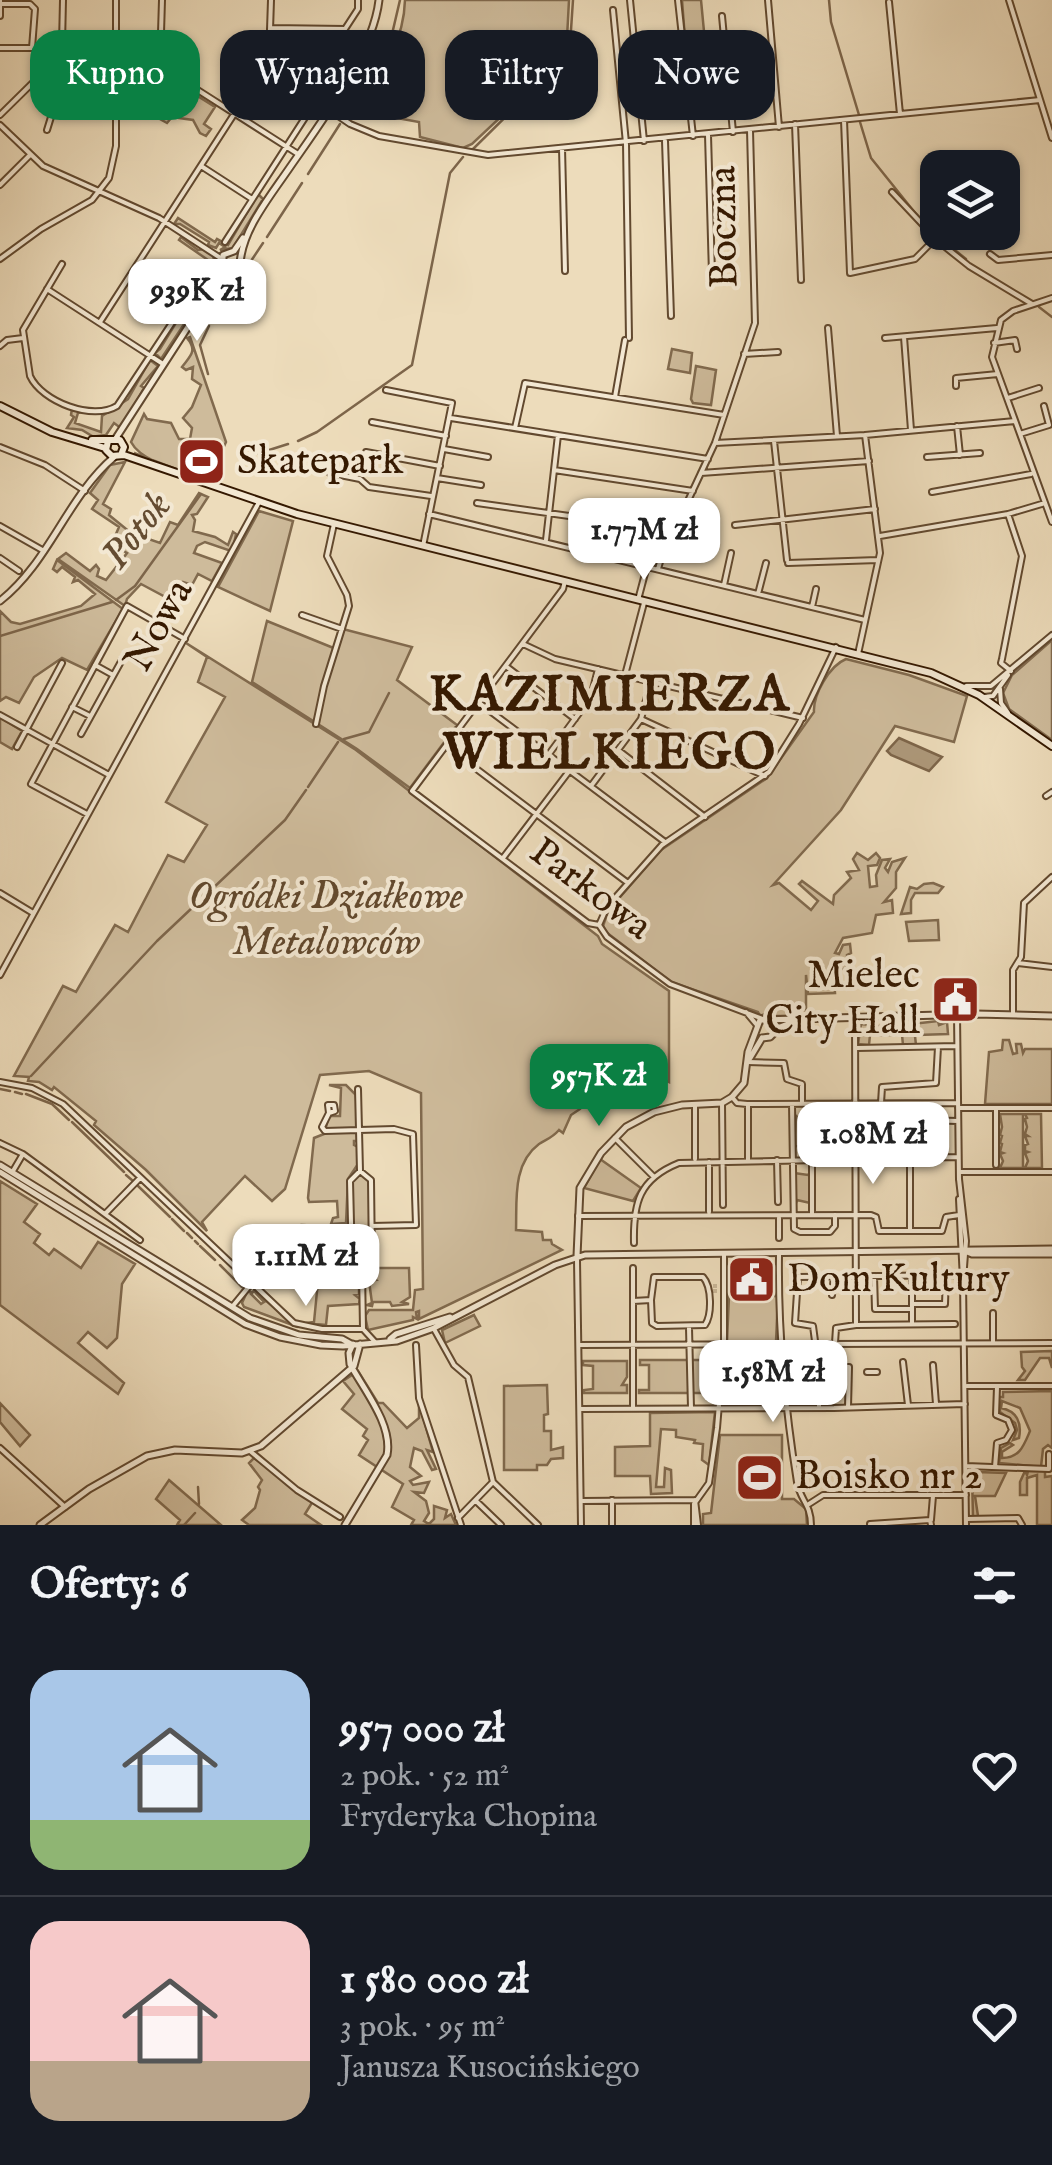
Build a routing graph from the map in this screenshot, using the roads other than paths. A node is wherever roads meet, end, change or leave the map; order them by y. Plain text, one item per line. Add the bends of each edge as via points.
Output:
1 (63, 0) edge
2 (116, 0) edge
3 (162, 0) edge
4 (271, 0) edge
5 (358, 0) edge
6 (379, 0) edge
7 (630, 0) edge
8 (678, 0) edge
9 (768, 0) edge
10 (1009, 0) edge
11 (0, 2) edge
12 (889, 2) edge
13 (613, 10) dead end
14 (0, 16) edge
15 (722, 16) dead end
16 (270, 28) joint
17 (62, 30) edge
18 (117, 30) edge
19 (161, 30) edge
20 (372, 30) edge
21 (0, 48) edge
22 (30, 87) edge
23 (1040, 100) junction
24 (900, 114) junction
25 (0, 115) edge
26 (51, 120) edge
27 (116, 120) edge
28 (230, 120) edge
29 (245, 120) edge
30 (303, 120) edge
31 (320, 120) edge
32 (344, 120) edge
33 (844, 120) junction
34 (796, 124) junction
35 (0, 126) edge
36 (780, 126) junction
37 (46, 130) dead end
38 (750, 130) junction
39 (733, 132) junction
40 (708, 134) junction
41 (693, 136) junction
42 (1052, 138) edge
43 (665, 139) junction
44 (644, 141) junction
45 (626, 143) junction
46 (286, 146) junction
47 (562, 148) junction
48 (298, 154) junction
49 (29, 156) junction
50 (201, 166) junction
51 (0, 185) edge
52 (100, 192) junction
53 (892, 192) dead end
54 (252, 199) junction
55 (165, 221) junction
56 (920, 223) edge
57 (225, 242) dead end
58 (924, 250) edge
59 (949, 250) edge
60 (236, 252) junction
61 (990, 254) dead end
62 (1052, 254) edge
63 (0, 259) edge
64 (224, 262) junction
65 (62, 264) dead end
66 (134, 269) junction
67 (565, 271) dead end
68 (712, 274) dead end
69 (801, 280) dead end
70 (47, 289) junction
71 (193, 291) dead end
72 (1052, 298) edge
73 (186, 302) junction
74 (1032, 304) junction
75 (671, 316) dead end
76 (100, 322) junction
77 (828, 328) dead end
78 (997, 328) junction
79 (904, 337) junction
80 (24, 338) junction
81 (885, 338) dead end
82 (994, 343) junction
83 (0, 346) edge
84 (1018, 349) dead end
85 (778, 352) dead end
86 (744, 354) junction
87 (150, 356) junction
88 (163, 364) junction
89 (998, 374) junction
90 (956, 386) dead end
91 (1039, 388) dead end
92 (386, 390) dead end
93 (615, 397) junction
94 (1008, 398) junction
95 (0, 406) edge
96 (1044, 406) dead end
97 (724, 415) junction
98 (451, 418) junction
99 (1015, 421) junction
100 (372, 422) dead end
101 (1049, 425) junction
102 (957, 426) junction
103 (515, 428) junction
104 (911, 430) junction
105 (866, 434) junction
106 (1020, 434) junction
107 (1052, 434) edge
108 (558, 435) junction
109 (446, 436) junction
110 (836, 436) junction
111 (774, 441) junction
112 (715, 442) junction
113 (2, 448) edge
114 (115, 448) junction
115 (444, 449) junction
116 (366, 452) dead end
117 (980, 452) dead end
118 (960, 455) junction
119 (0, 457) edge
120 (488, 457) dead end
121 (927, 457) dead end
122 (708, 460) junction
123 (869, 461) junction
124 (440, 466) junction
125 (776, 468) junction
126 (554, 470) junction
127 (702, 473) junction
128 (330, 474) dead end
129 (1032, 474) junction
130 (438, 478) junction
131 (481, 485) dead end
132 (85, 491) junction
133 (693, 492) junction
134 (932, 492) dead end
135 (1052, 494) edge
136 (433, 497) junction
137 (1042, 497) junction
138 (477, 503) dead end
139 (1046, 503) junction
140 (258, 504) junction
141 (876, 508) junction
142 (550, 512) junction
143 (430, 514) junction
144 (1008, 514) junction
145 (782, 520) junction
146 (1052, 522) edge
147 (334, 524) junction
148 (736, 525) dead end
149 (0, 526) edge
150 (669, 530) junction
151 (880, 536) junction
152 (546, 542) junction
153 (422, 546) junction
154 (44, 551) junction
155 (731, 552) dead end
156 (0, 558) edge
157 (880, 560) junction
158 (766, 563) dead end
159 (647, 566) junction
160 (658, 569) junction
161 (19, 570) dead end
162 (565, 581) junction
163 (724, 586) junction
164 (816, 589) dead end
165 (758, 594) junction
166 (642, 600) junction
167 (0, 601) edge
168 (812, 607) junction
169 (302, 615) dead end
170 (866, 620) junction
171 (342, 629) junction
172 (1052, 635) edge
173 (185, 639) junction
174 (523, 644) junction
175 (835, 648) junction
176 (858, 654) junction
177 (123, 658) dead end
178 (62, 664) dead end
179 (95, 665) junction
180 (505, 666) junction
181 (598, 669) junction
182 (1011, 671) junction
183 (113, 675) junction
184 (625, 675) junction
185 (650, 682) junction
186 (1002, 684) junction
187 (961, 685) junction
188 (991, 686) junction
189 (986, 699) junction
190 (478, 702) junction
191 (72, 707) junction
192 (0, 715) edge
193 (1010, 716) junction
194 (91, 717) junction
195 (575, 718) junction
196 (803, 718) junction
197 (641, 719) junction
198 (316, 724) dead end
199 (26, 730) junction
200 (81, 734) dead end
201 (52, 744) junction
202 (446, 746) junction
203 (1052, 746) edge
204 (16, 747) dead end
205 (618, 750) junction
206 (549, 754) junction
207 (570, 770) junction
208 (108, 775) junction
209 (765, 776) junction
210 (591, 786) junction
211 (1052, 792) edge
212 (1046, 796) dead end
213 (87, 814) junction
214 (536, 814) junction
215 (704, 817) junction
216 (665, 842) junction
217 (503, 859) junction
218 (1052, 877) edge
219 (628, 883) junction
220 (0, 892) edge
221 (34, 912) junction
222 (599, 925) junction
223 (1018, 963) junction
224 (1052, 966) edge
225 (0, 974) edge
226 (746, 1012) junction
227 (957, 1015) junction
228 (1013, 1015) junction
229 (1052, 1016) edge
230 (763, 1019) junction
231 (855, 1019) junction
232 (772, 1021) junction
233 (796, 1021) junction
234 (756, 1024) junction
235 (777, 1029) junction
236 (759, 1036) junction
237 (957, 1046) junction
238 (938, 1047) junction
239 (855, 1048) junction
240 (748, 1062) junction
241 (0, 1082) edge
242 (358, 1089) dead end
243 (732, 1097) junction
244 (722, 1103) junction
245 (792, 1103) junction
246 (802, 1103) junction
247 (812, 1103) junction
248 (855, 1103) junction
249 (880, 1103) junction
250 (695, 1104) junction
251 (748, 1104) junction
252 (958, 1105) junction
253 (996, 1108) junction
254 (1052, 1108) edge
255 (329, 1112) dead end
256 (958, 1121) junction
257 (359, 1130) junction
258 (615, 1138) junction
259 (0, 1143) edge
260 (23, 1154) junction
261 (910, 1158) junction
262 (958, 1158) junction
263 (792, 1159) junction
264 (812, 1159) junction
265 (856, 1159) junction
266 (695, 1160) junction
267 (708, 1160) junction
268 (722, 1160) junction
269 (748, 1160) junction
270 (777, 1160) junction
271 (0, 1164) edge
272 (996, 1165) dead end
273 (360, 1170) junction
274 (0, 1172) edge
275 (12, 1172) junction
276 (1052, 1172) edge
277 (959, 1176) junction
278 (141, 1177) junction
279 (654, 1178) junction
280 (778, 1202) dead end
281 (723, 1205) dead end
282 (709, 1212) dead end
283 (106, 1214) junction
284 (812, 1215) junction
285 (856, 1215) junction
286 (959, 1215) junction
287 (578, 1216) junction
288 (633, 1216) junction
289 (780, 1216) junction
290 (793, 1216) junction
291 (835, 1216) junction
292 (372, 1226) junction
293 (910, 1231) junction
294 (780, 1238) dead end
295 (140, 1240) dead end
296 (634, 1242) dead end
297 (1052, 1251) edge
298 (856, 1252) junction
299 (964, 1252) junction
300 (724, 1254) junction
301 (779, 1254) junction
302 (577, 1256) junction
303 (632, 1268) dead end
304 (362, 1272) junction
305 (912, 1274) junction
306 (874, 1275) junction
307 (946, 1275) junction
308 (834, 1276) junction
309 (857, 1276) junction
310 (962, 1278) junction
311 (251, 1284) junction
312 (716, 1288) junction
313 (832, 1295) dead end
314 (651, 1300) junction
315 (633, 1301) junction
316 (912, 1307) junction
317 (230, 1311) junction
318 (993, 1314) dead end
319 (912, 1324) junction
320 (955, 1324) dead end
321 (433, 1325) junction
322 (856, 1325) junction
323 (689, 1326) junction
324 (363, 1329) junction
325 (376, 1342) junction
326 (1052, 1342) edge
327 (815, 1343) junction
328 (835, 1343) junction
329 (993, 1343) junction
330 (355, 1344) junction
331 (690, 1344) junction
332 (724, 1344) junction
333 (780, 1344) junction
334 (964, 1344) junction
335 (416, 1345) dead end
336 (633, 1345) junction
337 (579, 1346) junction
338 (903, 1362) dead end
339 (933, 1364) dead end
340 (352, 1367) junction
341 (845, 1368) dead end
342 (818, 1372) dead end
343 (867, 1372) dead end
344 (877, 1372) dead end
345 (964, 1386) junction
346 (1052, 1386) edge
347 (997, 1387) junction
348 (908, 1404) junction
349 (936, 1404) junction
350 (965, 1404) junction
351 (848, 1407) junction
352 (692, 1408) junction
353 (719, 1408) junction
354 (788, 1408) junction
355 (819, 1408) junction
356 (580, 1409) junction
357 (633, 1409) junction
358 (0, 1448) edge
359 (250, 1451) junction
360 (1049, 1454) dead end
361 (966, 1466) junction
362 (994, 1467) junction
363 (494, 1482) junction
364 (966, 1495) junction
365 (933, 1496) junction
366 (476, 1500) junction
367 (612, 1500) junction
368 (696, 1500) junction
369 (581, 1501) junction
370 (809, 1504) junction
371 (65, 1507) junction
372 (340, 1517) dead end
373 (458, 1518) junction
374 (966, 1522) edge
375 (931, 1523) edge
376 (870, 1524) edge
377 (40, 1525) edge
378 (350, 1525) edge
379 (461, 1525) edge
380 (501, 1525) edge
381 (538, 1525) edge
382 (581, 1525) edge
383 (612, 1525) edge
384 (685, 1525) edge
385 (696, 1525) edge
386 (812, 1525) edge
387 (1022, 1525) edge

1 - 17 street
2 - 18 street
3 - 19 street
4 - 16 street
5 - 16 street via 345,28
6 - 20 street
7 - 44 street
8 - 41 street
9 - 36 street
10 - 23 street
11 - 14 street
11 - 21 street via 35,9 32,48
12 - 24 street
13 - 45 street
15 - 39 street
22 - 25 street
23 - 24 street
23 - 42 street
24 - 33 street
26 - 37 street
27 - 52 street via 112,172
28 - 50 street
29 - 46 street
30 - 46 street
31 - 48 street
32 - 47 street via 379,136 456,152
33 - 34 street
33 - 58 street via 850,273 915,259
34 - 36 street
34 - 69 street, Boczna
35 - 49 street
36 - 38 street
38 - 39 street
38 - 86 street, Boczna via 755,323
39 - 40 street
40 - 41 street
40 - 68 street
41 - 43 street
43 - 44 street
43 - 75 street
44 - 45 street
45 - 47 street
45 - 93 street via 627,339
46 - 48 street
46 - 54 street
47 - 67 street
48 - 60 street
49 - 51 street
49 - 52 street
50 - 54 street
50 - 55 street
52 - 55 street
52 - 63 street
53 - 56 street
54 - 57 street
55 - 64 street
55 - 66 street
59 - 74 street
60 - 64 street
60 - 64 street via 240,264
61 - 62 street via 998,260
64 - 88 street
65 - 70 street
66 - 73 street
66 - 76 street
70 - 76 street
70 - 80 street
71 - 73 street
72 - 74 street
73 - 87 street
74 - 78 street via 1007,314
76 - 87 street
77 - 110 street
78 - 79 street
78 - 82 street
79 - 81 street
79 - 104 street
80 - 83 street
80 - 87 street via 32,383 93,412 118,406
82 - 84 street via 1015,340
82 - 89 street
85 - 86 street
86 - 97 street
87 - 88 street
88 - 114 street
89 - 90 street via 956,378
89 - 94 street
91 - 94 street
92 - 98 street via 449,401
93 - 97 street
93 - 103 street via 525,383
94 - 99 street
95 - 114 main road
96 - 101 street
97 - 112 street
98 - 103 street
98 - 109 street
99 - 102 street
99 - 106 street
100 - 109 street
101 - 106 street
101 - 107 street
102 - 104 street
102 - 118 street
103 - 108 street
104 - 105 street
105 - 110 street
105 - 123 street
106 - 129 street
108 - 122 street
108 - 126 street
109 - 115 street
110 - 111 street
111 - 112 street
111 - 125 street
112 - 122 street
113 - 119 street
113 - 132 street via 45,464
114 - 132 street
114 - 140 main road
115 - 120 street
115 - 124 street
116 - 124 street
117 - 118 street
118 - 121 street
122 - 127 street
123 - 125 street
123 - 141 street
124 - 130 street
125 - 127 street
125 - 145 street
126 - 133 street
126 - 142 street
127 - 133 street
128 - 136 street
129 - 134 street
129 - 137 street
130 - 131 street
130 - 136 street
132 - 154 street
133 - 150 street
135 - 137 street
136 - 143 street
137 - 139 street
138 - 142 street
139 - 144 street
139 - 146 street
140 - 147 main road
140 - 173 street, Nowa
141 - 145 street
141 - 151 street
142 - 150 street
142 - 152 street
143 - 152 street
143 - 153 street
144 - 151 street
144 - 182 street via 1022,556 1001,663
145 - 148 street
145 - 157 street via 787,562
147 - 153 main road
147 - 171 street via 327,556 349,601
149 - 154 street
150 - 160 street
151 - 157 street
152 - 159 street
153 - 162 main road
154 - 167 street
155 - 163 street
156 - 161 street
157 - 170 street
158 - 165 street
159 - 160 street
159 - 166 street
160 - 163 street
162 - 166 main road
162 - 174 street
163 - 165 street
164 - 168 street
165 - 168 street
166 - 175 main road
166 - 184 street
168 - 170 street
169 - 171 street
170 - 176 street
171 - 198 street
172 - 182 street
173 - 179 street via 127,606
173 - 208 street, Nowa
174 - 180 street
174 - 181 street
175 - 176 main road
175 - 196 street
176 - 187 main road
177 - 183 street
178 - 199 street
179 - 183 street
179 - 191 street
180 - 190 street
180 - 195 street
181 - 184 street
181 - 195 street via 591,697
182 - 186 street
182 - 188 street
183 - 194 street
184 - 185 street
185 - 196 street
185 - 197 street
186 - 189 street
186 - 193 street via 1000,700
187 - 188 street
187 - 189 main road
188 - 189 street
189 - 193 main road
190 - 202 street
190 - 206 street
191 - 194 street
191 - 201 street
192 - 199 street
193 - 203 main road
194 - 200 street
195 - 206 street
196 - 209 street
197 - 205 street
197 - 209 street
199 - 201 street
199 - 204 street
201 - 208 street
201 - 213 street via 31,784
202 - 214 street
202 - 217 street, Parkowa via 412,791
205 - 210 street
205 - 215 street
206 - 207 street
207 - 210 street
207 - 214 street
208 - 213 street, Nowa
209 - 215 street
210 - 216 street
211 - 212 street
213 - 221 street, Nowa
214 - 217 street
214 - 219 street
215 - 216 street
216 - 219 street
217 - 222 street, Parkowa via 588,924
218 - 223 street via 1024,903
219 - 222 street
220 - 221 street
221 - 225 street, Nowa
222 - 226 street, Parkowa via 670,984
223 - 224 street
223 - 228 street
226 - 230 street, Parkowa
226 - 234 street, Parkowa
227 - 228 street
227 - 231 street
227 - 237 street
228 - 229 street
230 - 232 street
230 - 234 street
231 - 233 street
231 - 239 street
232 - 233 street
232 - 235 street
233 - 235 street
234 - 236 street
235 - 236 street
236 - 240 street
237 - 238 street
237 - 252 street
238 - 239 street
238 - 249 street via 936,1083 884,1086
239 - 248 street
240 - 243 street via 744,1083
240 - 246 street via 783,1062 787,1079 802,1084
241 - 278 street via 63,1104
242 - 257 street
243 - 244 street
243 - 251 street
244 - 250 street
244 - 268 street
245 - 246 street
245 - 251 street
245 - 263 street
246 - 247 street
247 - 248 street
247 - 264 street
248 - 249 street
248 - 265 street
249 - 252 street
249 - 256 street via 882,1121
250 - 258 street via 654,1112
250 - 266 street
251 - 269 street
252 - 253 street
252 - 256 street
253 - 254 street
253 - 272 street
255 - 257 street via 324,1131
256 - 262 street
257 - 273 street
257 - 292 street via 414,1134 416,1225
258 - 279 street
258 - 287 street via 583,1181
259 - 260 street
260 - 275 street
260 - 283 street
261 - 262 street
261 - 265 street
261 - 293 street
262 - 277 street
263 - 264 street
263 - 270 street
263 - 290 street
264 - 265 street
264 - 284 street
265 - 285 street
266 - 267 street
266 - 279 street
267 - 268 street
267 - 282 street
268 - 269 street
268 - 281 street
269 - 270 street
270 - 280 street
271 - 275 street
273 - 292 street via 371,1180
273 - 304 street via 350,1181 350,1224 352,1264
274 - 317 street
275 - 317 street
276 - 277 street
277 - 286 street
277 - 299 street
278 - 283 street
278 - 311 street
279 - 288 street
283 - 295 street
284 - 290 street
284 - 291 street
285 - 291 street
285 - 293 street via 874,1216 879,1231
285 - 298 street
286 - 293 street via 946,1217 942,1231
286 - 299 street
287 - 288 street
287 - 302 street
288 - 289 street
288 - 296 street
289 - 290 street
289 - 294 street
290 - 291 street via 794,1228 805,1232 830,1232
292 - 304 street via 372,1262
297 - 299 street
298 - 299 street
298 - 301 street
298 - 309 street
299 - 310 street
300 - 301 street
300 - 302 street
300 - 312 street
301 - 333 street
302 - 321 street
302 - 337 street
303 - 315 street
304 - 324 street
305 - 306 street
305 - 307 street
305 - 316 street
306 - 309 street
306 - 316 street via 875,1309
307 - 310 street
307 - 316 street via 945,1304
308 - 309 street
308 - 313 street
308 - 327 street via 796,1278 795,1322 814,1328
309 - 322 street
310 - 334 street
311 - 317 street
311 - 324 street via 297,1325
312 - 314 street via 700,1276 657,1276
312 - 323 street via 708,1324
312 - 332 street
314 - 315 street
314 - 323 street via 654,1325
315 - 336 street
316 - 319 street
317 - 330 street via 283,1331
318 - 329 street
319 - 320 street
319 - 322 street
321 - 325 street via 401,1340
321 - 363 street via 468,1377
322 - 328 street via 836,1328
323 - 331 street
324 - 325 street
325 - 330 street
326 - 329 street
327 - 328 street
327 - 333 street
328 - 334 street
329 - 334 street
330 - 340 street
331 - 332 street
331 - 336 street
331 - 352 street
332 - 333 street
332 - 353 street
333 - 354 street
334 - 345 street
335 - 373 street via 419,1398
336 - 337 street
336 - 357 street
337 - 356 street
338 - 348 street
339 - 349 street
340 - 359 street
340 - 378 street via 389,1444
341 - 351 street
342 - 355 street
343 - 344 street
345 - 347 street
345 - 350 street
346 - 347 street
347 - 362 street via 996,1414 1012,1430 997,1443
348 - 349 street
348 - 351 street
349 - 350 street
350 - 361 street
351 - 355 street
352 - 353 street
352 - 357 street
353 - 354 street
353 - 368 street via 711,1474
354 - 355 street
354 - 370 street via 798,1485
356 - 357 street
356 - 369 street
358 - 371 street
359 - 371 street via 158,1452
359 - 372 street
360 - 362 street via 1048,1469
361 - 362 street
361 - 364 street
363 - 366 street
363 - 381 street
364 - 365 street
364 - 374 street
365 - 370 street via 823,1495
365 - 375 street
366 - 373 street
366 - 380 street
367 - 368 street
367 - 369 street
367 - 383 street
368 - 385 street
369 - 382 street
370 - 386 street
371 - 377 street
373 - 379 street
374 - 387 street via 1018,1518
375 - 376 street
384 - 385 street

